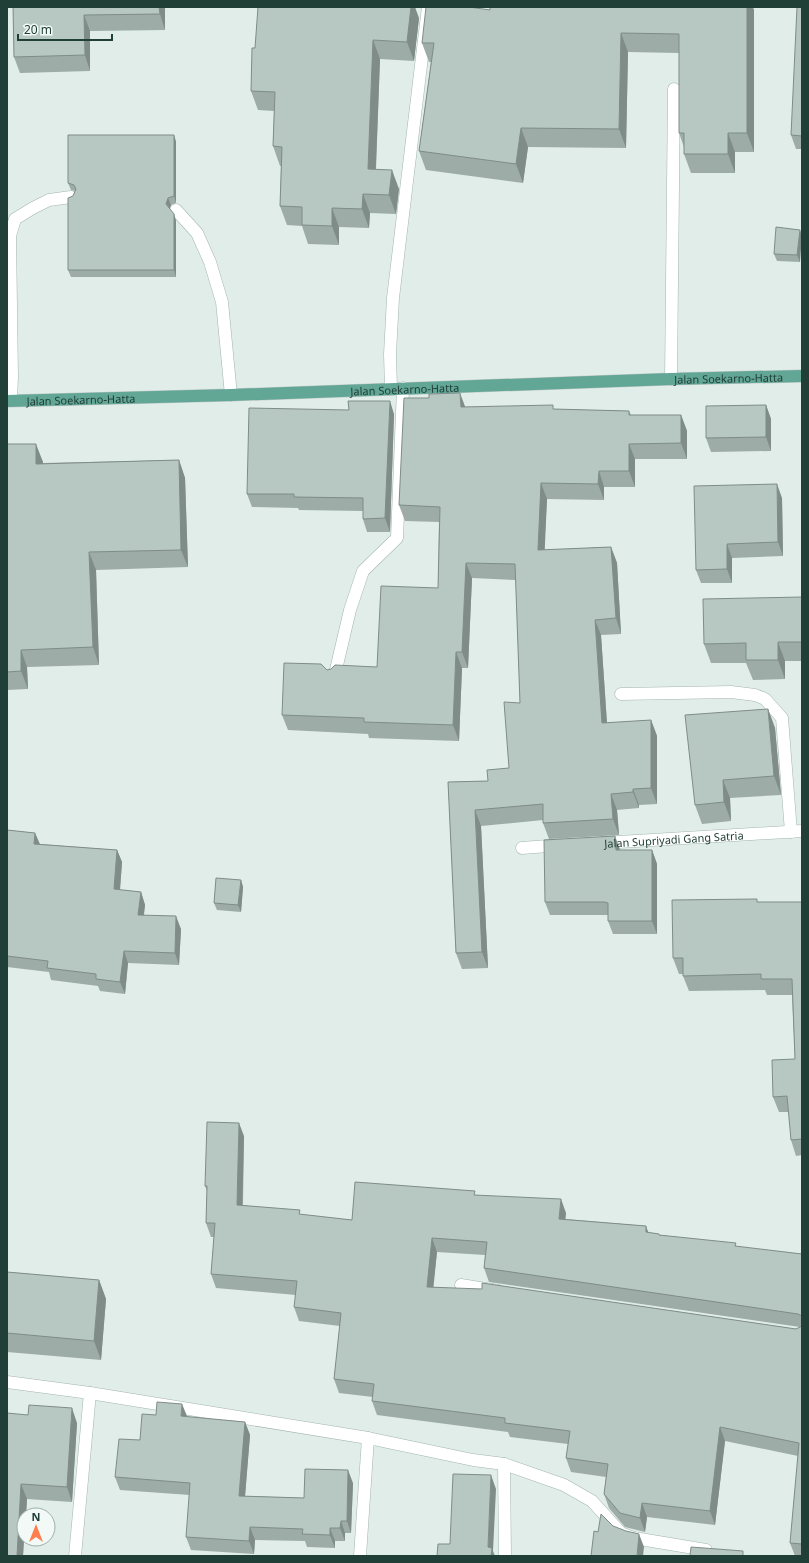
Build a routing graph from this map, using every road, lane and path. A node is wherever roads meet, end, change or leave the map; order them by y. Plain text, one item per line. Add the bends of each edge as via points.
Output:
1 (428, 7) edge
2 (674, 89) dead end
3 (71, 197) edge
4 (176, 210) dead end
5 (802, 376) edge
6 (671, 378) junction
7 (397, 389) junction
8 (231, 395) junction
9 (9, 400) edge
10 (334, 678) edge
11 (621, 694) dead end
12 (797, 831) edge
13 (594, 844) edge
14 (570, 845) edge
15 (522, 848) dead end
16 (460, 1285) dead end
17 (507, 1292) edge
18 (7, 1382) edge
19 (90, 1393) junction
20 (368, 1438) junction
21 (504, 1464) junction
22 (719, 1552) edge
23 (75, 1556) edge
24 (360, 1556) edge
25 (504, 1556) edge

1 - 7 street via 393,298 390,354
2 - 6 street
3 - 9 street via 49,200 15,219 10,236 12,377
4 - 8 street via 196,233 210,262 222,302
5 - 6 main road, Jalan Soekarno-Hatta
6 - 7 main road, Jalan Soekarno-Hatta
7 - 8 main road, Jalan Soekarno-Hatta
7 - 10 street via 397,538 363,571 350,610
8 - 9 main road, Jalan Soekarno-Hatta
11 - 12 street via 731,692 765,699 782,718
12 - 13 street, Jalan Supriyadi Gang Satria
14 - 15 street
16 - 17 street
18 - 19 street
19 - 20 street
19 - 23 street
20 - 21 street
20 - 24 street
21 - 22 street via 564,1485 592,1501 621,1533 634,1538
21 - 25 street

